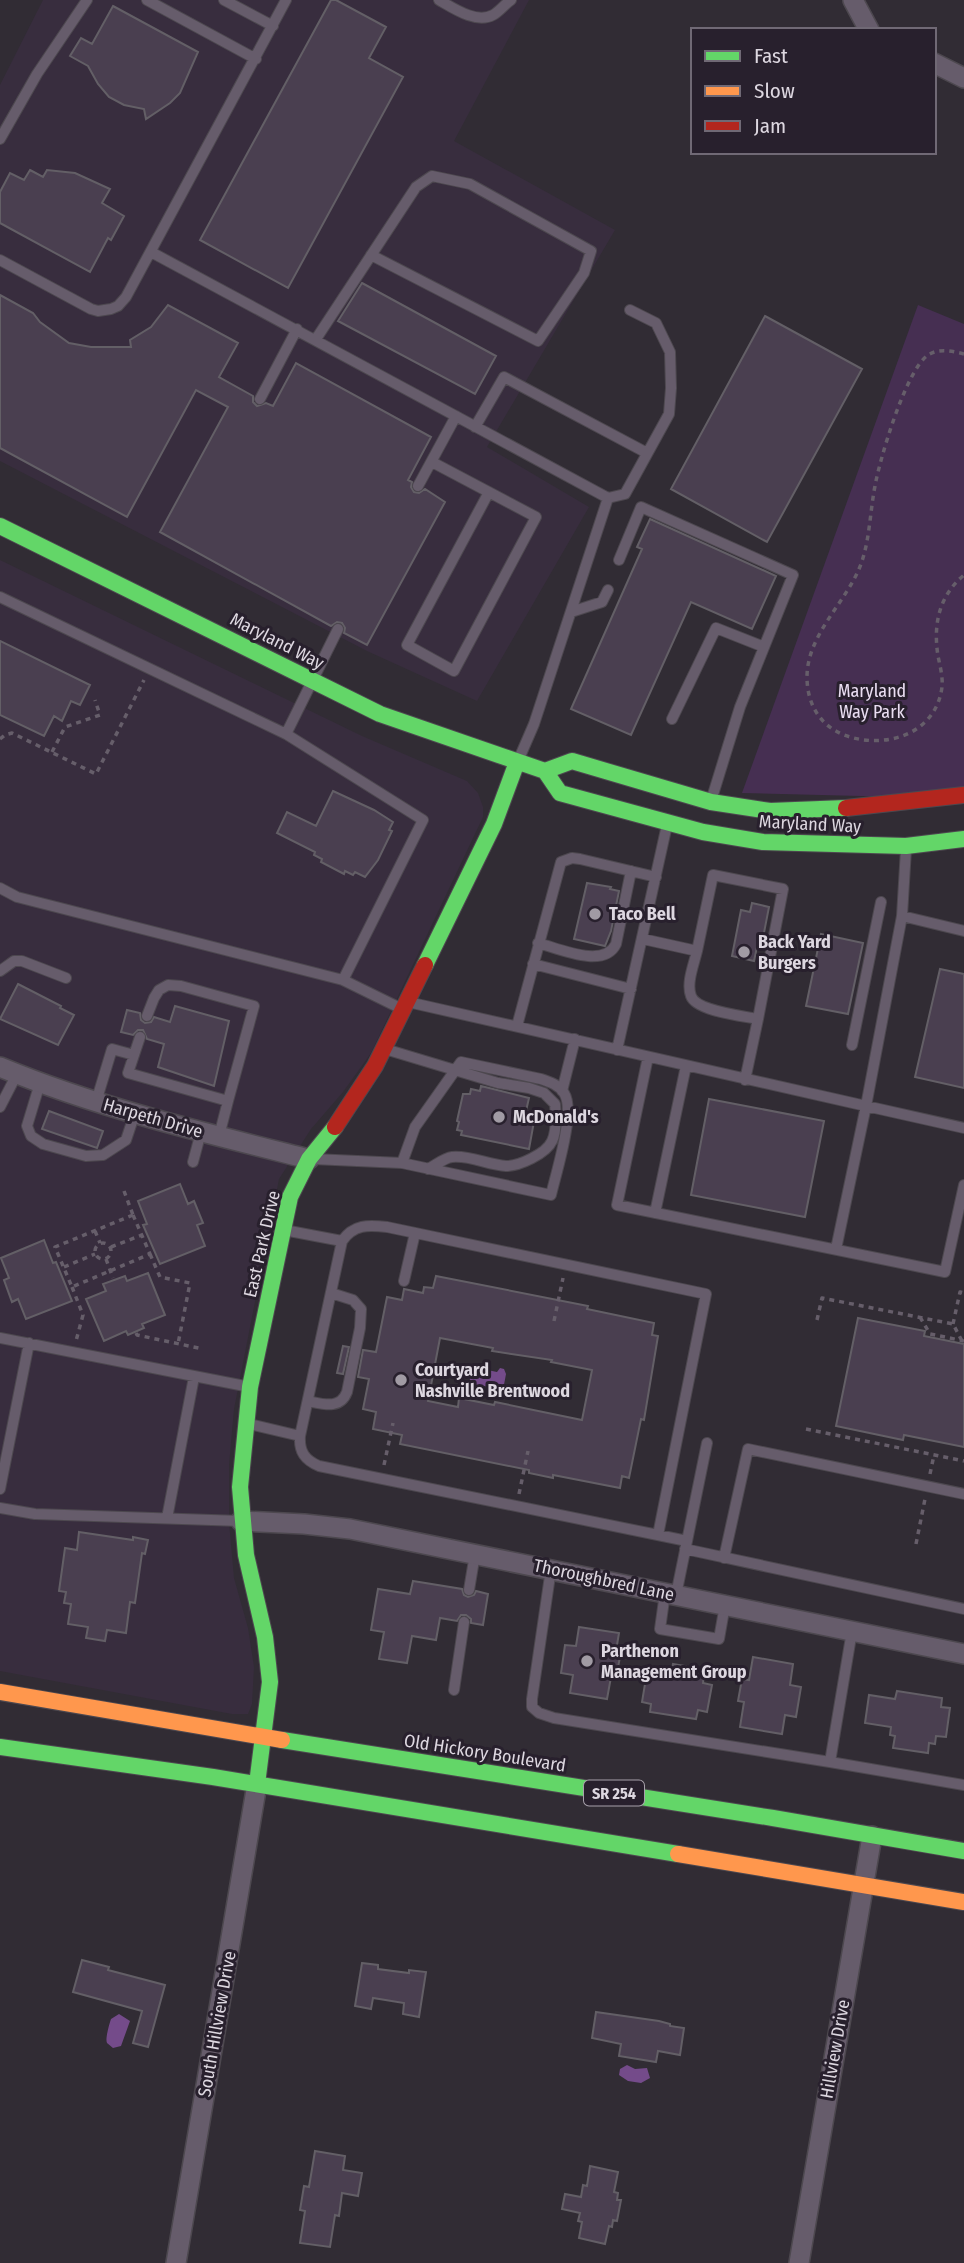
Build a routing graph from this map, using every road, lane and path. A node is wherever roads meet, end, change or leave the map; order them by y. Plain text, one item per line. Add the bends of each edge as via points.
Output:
1 (88, 0) edge
2 (147, 0) edge
3 (223, 0) edge
4 (286, 0) edge
5 (439, 0) edge
6 (511, 0) edge
7 (853, 0) edge
8 (272, 26) junction
9 (868, 28) edge
10 (256, 59) junction
11 (936, 64) edge
12 (964, 78) edge
13 (0, 139) edge
14 (151, 252) junction
15 (371, 255) junction
16 (0, 260) edge
17 (630, 310) dead end
18 (297, 329) junction
19 (316, 340) junction
20 (964, 354) edge
21 (260, 399) dead end
22 (456, 416) junction
23 (475, 427) junction
24 (648, 453) junction
25 (432, 461) junction
26 (418, 486) dead end
27 (488, 492) junction
28 (608, 498) junction
29 (0, 526) edge
30 (620, 560) dead end
31 (964, 575) edge
32 (608, 590) dead end
33 (0, 597) edge
34 (571, 612) junction
35 (338, 629) dead end
36 (764, 647) junction
37 (150, 668) junction
38 (313, 681) junction
39 (95, 701) dead end
40 (671, 719) dead end
41 (286, 734) junction
42 (0, 739) edge
43 (52, 752) junction
44 (517, 762) junction
45 (545, 771) junction
46 (964, 795) edge
47 (711, 802) junction
48 (667, 822) junction
49 (964, 839) edge
50 (905, 841) junction
51 (631, 871) junction
52 (656, 877) junction
53 (0, 888) edge
54 (881, 902) dead end
55 (902, 916) junction
56 (964, 930) edge
57 (643, 939) junction
58 (538, 943) junction
59 (697, 951) junction
60 (533, 964) junction
61 (0, 971) edge
62 (66, 978) dead end
63 (343, 980) junction
64 (631, 989) junction
65 (406, 1006) junction
66 (148, 1016) dead end
67 (758, 1019) junction
68 (517, 1026) junction
69 (141, 1037) dead end
70 (575, 1040) junction
71 (852, 1045) dead end
72 (384, 1049) junction
73 (617, 1050) junction
74 (134, 1055) junction
75 (648, 1057) junction
76 (686, 1066) junction
77 (456, 1069) junction
78 (9, 1071) edge
79 (745, 1080) junction
80 (40, 1083) junction
81 (562, 1091) junction
82 (228, 1101) junction
83 (96, 1102) junction
84 (866, 1106) junction
85 (0, 1107) edge
86 (135, 1113) junction
87 (964, 1128) edge
88 (210, 1134) junction
89 (309, 1159) junction
90 (193, 1161) dead end
91 (402, 1163) junction
92 (428, 1169) junction
93 (964, 1185) edge
94 (124, 1191) dead end
95 (655, 1213) junction
96 (133, 1215) junction
97 (283, 1230) junction
98 (95, 1231) junction
99 (415, 1233) junction
100 (142, 1235) junction
101 (342, 1241) junction
102 (100, 1243) junction
103 (111, 1248) junction
104 (836, 1250) junction
105 (95, 1254) junction
106 (150, 1254) junction
107 (106, 1259) junction
108 (566, 1264) junction
109 (64, 1267) junction
110 (111, 1271) junction
111 (114, 1278) dead end
112 (404, 1281) dead end
113 (72, 1287) junction
114 (331, 1293) junction
115 (964, 1293) edge
116 (920, 1317) junction
117 (817, 1320) dead end
118 (554, 1321) dead end
119 (953, 1324) junction
120 (136, 1333) dead end
121 (0, 1338) edge
122 (963, 1341) edge
123 (29, 1343) junction
124 (178, 1344) junction
125 (203, 1349) dead end
126 (74, 1353) junction
127 (194, 1377) junction
128 (250, 1387) junction
129 (308, 1401) junction
130 (393, 1423) dead end
131 (246, 1424) junction
132 (806, 1429) dead end
133 (300, 1436) junction
134 (707, 1443) dead end
135 (527, 1451) dead end
136 (4, 1452) edge
137 (964, 1461) edge
138 (381, 1479) junction
139 (0, 1489) edge
140 (964, 1494) edge
141 (517, 1506) junction
142 (0, 1508) edge
143 (167, 1518) junction
144 (241, 1521) junction
145 (658, 1535) junction
146 (686, 1545) junction
147 (475, 1554) junction
148 (724, 1558) junction
149 (551, 1569) junction
150 (469, 1590) dead end
151 (671, 1594) junction
152 (725, 1605) junction
153 (964, 1609) edge
154 (464, 1622) dead end
155 (852, 1631) junction
156 (964, 1654) edge
157 (454, 1690) dead end
158 (0, 1692) edge
159 (264, 1737) junction
160 (0, 1746) edge
161 (831, 1762) junction
162 (257, 1784) junction
163 (964, 1785) edge
164 (872, 1836) junction
165 (964, 1851) edge
166 (864, 1886) junction
167 (964, 1902) edge
168 (176, 2263) edge
169 (799, 2263) edge

1 - 13 lane via 37,74
2 - 10 lane
3 - 8 lane
4 - 8 lane
5 - 6 lane via 484,17
7 - 9 street
8 - 10 lane
10 - 14 lane
11 - 12 street
14 - 16 lane via 123,301 102,311 87,308
14 - 18 lane
15 - 15 lane via 416,187 432,176 471,184 591,251 584,273 538,341
15 - 19 lane
17 - 24 lane via 656,323 670,352 669,414
18 - 19 lane
18 - 21 lane
19 - 22 lane
20 - 31 path via 936,351 920,362 897,412 876,481 862,561 809,659 807,683 820,720 842,734 872,742 908,735 925,722 942,690 935,631 938,613
22 - 23 lane
22 - 25 lane
23 - 24 lane via 504,377
23 - 28 lane
24 - 28 lane via 625,494
25 - 26 lane
25 - 27 lane
27 - 27 lane via 536,517 454,671 407,645
28 - 34 lane
29 - 38 main road, Maryland Way
30 - 36 lane via 641,507 793,575
32 - 34 lane via 602,602
33 - 37 lane
34 - 44 lane
35 - 38 lane
36 - 40 lane via 716,628
36 - 47 lane via 740,706
37 - 41 lane
37 - 43 path via 96,774
38 - 41 lane
38 - 44 main road, Maryland Way via 380,714
39 - 43 path via 100,715 65,727
41 - 63 lane via 424,820
42 - 43 path via 12,733
44 - 45 main road, Maryland Way
44 - 65 main road, East Park Drive via 494,824
45 - 47 main road, Maryland Way via 572,761
45 - 48 main road, Maryland Way via 559,793
46 - 47 main road, Maryland Way via 902,808 770,811
48 - 50 main road, Maryland Way via 763,842
48 - 52 lane
49 - 50 main road, Maryland Way
50 - 55 lane
51 - 52 lane
51 - 58 lane via 572,858 561,862
51 - 58 lane via 611,952 592,957
52 - 57 lane
53 - 63 lane via 17,897
54 - 71 lane
55 - 56 lane
55 - 84 lane
57 - 59 lane
57 - 64 lane
58 - 60 lane
59 - 67 lane via 690,988 693,1000
59 - 67 lane via 713,875 783,889
60 - 64 lane
60 - 68 lane
61 - 62 lane via 22,961
63 - 65 lane
64 - 73 lane
65 - 68 lane
65 - 72 main road, East Park Drive
66 - 82 lane via 154,998 167,985 254,1006
67 - 79 lane
68 - 70 lane
69 - 74 lane
70 - 73 lane
70 - 81 lane
72 - 77 lane
72 - 89 main road, East Park Drive via 346,1113
73 - 75 lane
74 - 82 lane via 128,1073
74 - 83 lane via 112,1049
75 - 76 lane
75 - 95 lane via 617,1205
76 - 79 lane
76 - 95 lane
77 - 81 lane via 461,1062 552,1082
77 - 91 lane via 415,1126
77 - 92 lane via 544,1093 555,1104 552,1142 513,1165 458,1157
78 - 80 street, Harpeth Drive
78 - 85 lane
79 - 84 lane
80 - 83 street, Harpeth Drive
80 - 86 lane via 27,1130 43,1144 86,1156 103,1155 125,1140
81 - 92 lane via 569,1112 551,1195
82 - 88 lane
83 - 86 street, Harpeth Drive
84 - 87 lane
84 - 104 lane
86 - 88 street, Harpeth Drive
88 - 89 street, Harpeth Drive
88 - 90 lane
89 - 91 lane
89 - 97 main road, East Park Drive via 290,1198
91 - 92 lane
93 - 104 lane via 945,1272
94 - 96 path
95 - 104 lane
96 - 98 path
96 - 100 path
97 - 101 lane
97 - 128 main road, East Park Drive
98 - 102 path
98 - 109 path via 55,1247
99 - 101 lane via 360,1226
99 - 108 lane
99 - 112 lane
100 - 103 path
100 - 106 path
101 - 114 lane
102 - 103 path
102 - 105 path
103 - 107 path
105 - 107 path
105 - 109 path
106 - 110 path
106 - 124 path via 160,1277 190,1283
107 - 110 path
108 - 118 path
108 - 145 lane via 706,1294
109 - 113 path
110 - 111 path
110 - 113 path
113 - 126 path via 83,1315
114 - 129 lane
114 - 129 lane via 354,1300 361,1309 347,1392 342,1402 333,1405
115 - 119 path via 960,1292
116 - 117 path via 822,1298
116 - 119 path
116 - 122 path via 930,1334
119 - 122 path
120 - 124 path
121 - 123 lane
123 - 126 lane
123 - 136 lane
124 - 125 path
126 - 127 lane
127 - 128 lane
127 - 143 lane
128 - 131 main road, East Park Drive
129 - 133 lane
130 - 138 path
131 - 133 lane
131 - 144 main road, East Park Drive
132 - 137 path
133 - 138 lane via 302,1452 312,1463
134 - 146 lane
135 - 141 path
136 - 139 lane
138 - 141 lane
140 - 148 lane via 748,1449
141 - 145 lane
142 - 143 lane via 35,1514
143 - 144 lane
144 - 147 street, Thoroughbred Lane via 321,1525
144 - 159 main road, East Park Drive via 269,1661
145 - 146 lane
146 - 148 lane
146 - 151 lane
147 - 149 street, Thoroughbred Lane
147 - 150 lane
148 - 153 lane
149 - 151 street, Thoroughbred Lane
149 - 161 lane via 532,1699 532,1707 539,1713
151 - 152 street, Thoroughbred Lane
151 - 152 lane via 660,1629 719,1639
152 - 155 street, Thoroughbred Lane
154 - 157 lane
155 - 156 street, Thoroughbred Lane
155 - 161 lane
158 - 159 main road, Old Hickory Boulevard / SR 254
159 - 162 main road, East Park Drive
159 - 164 main road, Old Hickory Boulevard / SR 254
160 - 162 main road
161 - 163 lane
162 - 166 main road
162 - 168 street, South Hillview Drive
164 - 165 main road, Old Hickory Boulevard / SR 254
164 - 166 street, Hillview Drive
166 - 167 main road
166 - 169 street, Hillview Drive

